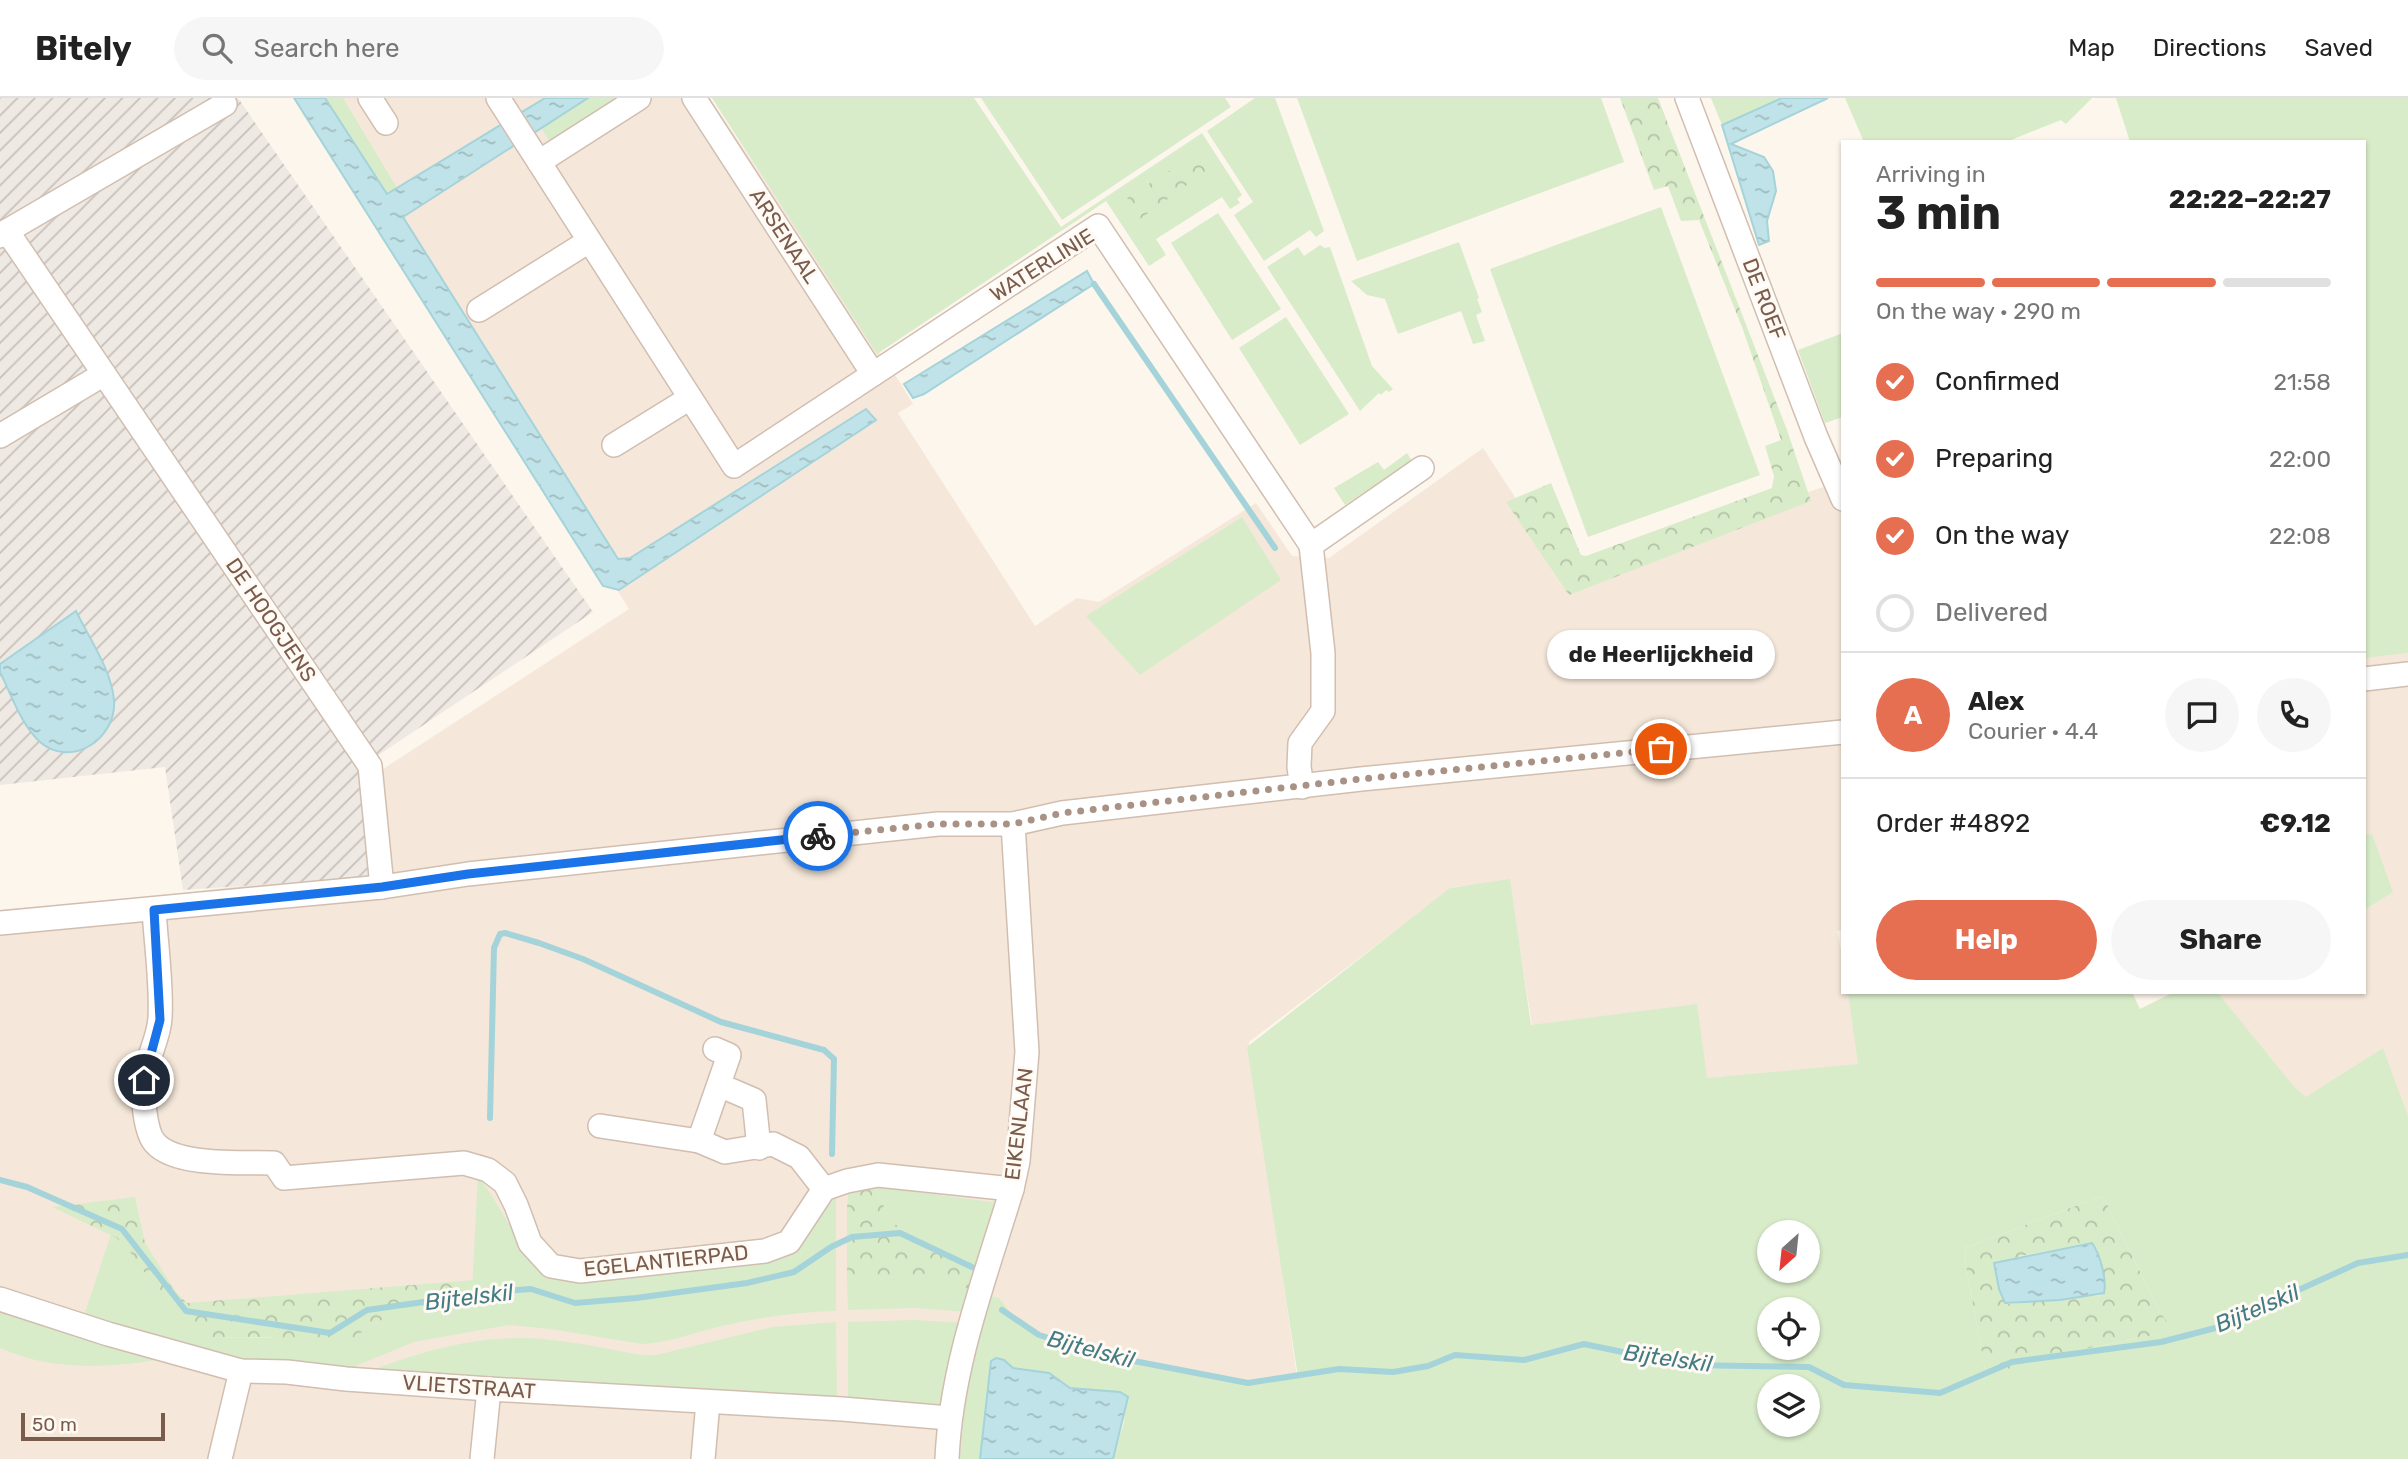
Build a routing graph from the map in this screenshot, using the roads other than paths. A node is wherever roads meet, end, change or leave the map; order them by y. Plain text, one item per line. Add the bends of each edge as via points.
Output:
1 (370, 98) edge
2 (639, 98) edge
3 (694, 98) edge
4 (1687, 98) edge
5 (500, 101) edge
6 (225, 104) dead end
7 (386, 123) dead end
8 (534, 154) junction
9 (4, 234) edge
10 (589, 241) junction
11 (479, 310) dead end
12 (104, 374) junction
13 (873, 374) junction
14 (690, 398) junction
15 (0, 436) edge
16 (614, 445) dead end
17 (1422, 468) dead end
18 (1841, 494) edge
19 (1311, 545) junction
20 (2408, 674) edge
21 (2366, 679) edge
22 (1841, 732) edge
23 (1303, 787) junction
24 (1013, 824) junction
25 (382, 887) junction
26 (154, 910) junction
27 (0, 923) edge
28 (715, 1049) dead end
29 (719, 1085) junction
30 (600, 1126) dead end
31 (699, 1141) junction
32 (759, 1148) junction
33 (824, 1189) junction
34 (1012, 1189) junction
35 (0, 1299) edge
36 (241, 1371) junction
37 (489, 1389) junction
38 (708, 1402) junction
39 (948, 1418) junction
40 (219, 1459) edge
41 (482, 1459) edge
42 (703, 1459) edge
43 (947, 1459) edge

1 - 7 street
2 - 8 street
3 - 13 street, ARSENAAL
4 - 18 street, DE ROEF
5 - 8 street, WATERLINIE
6 - 9 street, DE HOOGJENS
8 - 10 street, WATERLINIE
9 - 12 street, DE HOOGJENS
10 - 11 street
10 - 14 street, WATERLINIE
12 - 15 street
12 - 25 street, DE HOOGJENS via 370,766
13 - 14 street, WATERLINIE via 734,466
13 - 19 street, WATERLINIE via 1098,226
14 - 16 street
17 - 19 street
19 - 23 street, WATERLINIE via 1323,653 1323,711 1300,743
20 - 21 street
22 - 23 street
23 - 24 street via 1062,813
24 - 25 street via 937,824
24 - 34 street, EIKENLAAN via 1027,1052
25 - 26 street
26 - 27 street
26 - 33 street, EGELANTIERPAD via 160,1020 144,1080 146,1119 153,1142 167,1154 274,1163 284,1178 464,1163 488,1170 505,1182 530,1243 551,1266 580,1271 765,1251 789,1242
28 - 29 street via 729,1055
29 - 31 street
29 - 32 street via 754,1100
30 - 31 street
31 - 32 street via 724,1152
32 - 33 street via 774,1144 799,1157
33 - 34 street via 878,1175
34 - 39 street, EIKENLAAN
35 - 36 street, VLIETSTRAAT
36 - 37 street, VLIETSTRAAT
36 - 40 street
37 - 38 street, VLIETSTRAAT
37 - 41 street
38 - 39 street, VLIETSTRAAT
38 - 42 street
39 - 43 street, EIKENLAAN

